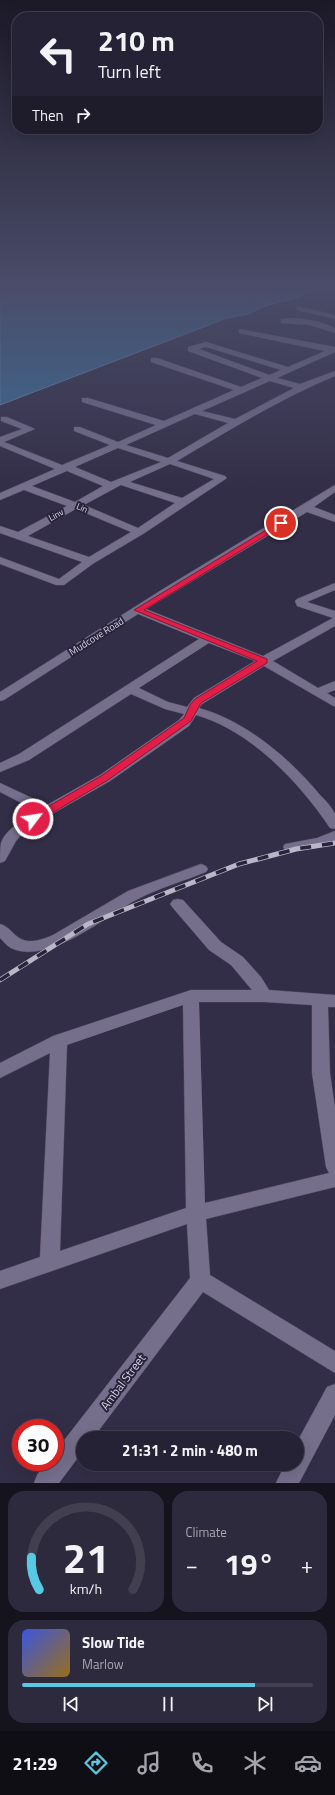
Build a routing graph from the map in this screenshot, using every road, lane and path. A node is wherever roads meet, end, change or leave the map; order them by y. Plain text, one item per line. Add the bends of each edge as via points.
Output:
1 (205, 354) edge
2 (239, 354) edge
3 (322, 354) edge
4 (154, 360) dead end
5 (286, 369) junction
6 (335, 373) edge
7 (269, 378) junction
8 (301, 387) junction
9 (241, 390) junction
10 (85, 400) dead end
11 (193, 411) junction
12 (4, 418) dead end
13 (236, 422) junction
14 (164, 424) junction
15 (77, 429) dead end
16 (0, 441) edge
17 (118, 445) junction
18 (170, 461) junction
19 (65, 468) junction
20 (121, 482) junction
21 (110, 486) junction
22 (25, 487) junction
23 (335, 488) edge
24 (0, 497) edge
25 (183, 502) junction
26 (75, 505) junction
27 (306, 508) junction
28 (335, 518) edge
29 (1, 530) edge
30 (139, 532) junction
31 (19, 536) junction
32 (0, 560) edge
33 (90, 561) junction
34 (335, 586) edge
35 (138, 610) junction
36 (335, 615) edge
37 (335, 621) edge
38 (209, 638) junction
39 (264, 661) junction
40 (335, 685) edge
41 (130, 689) junction
42 (319, 692) junction
43 (0, 697) edge
44 (335, 703) edge
45 (192, 710) junction
46 (0, 768) edge
47 (0, 787) edge
48 (47, 811) junction
49 (335, 824) edge
50 (335, 836) edge
51 (290, 847) dead end
52 (0, 858) edge
53 (201, 869) dead end
54 (178, 904) dead end
55 (0, 929) edge
56 (191, 996) junction
57 (264, 996) junction
58 (328, 1000) edge
59 (59, 1041) junction
60 (0, 1071) edge
61 (335, 1168) edge
62 (335, 1179) edge
63 (196, 1213) junction
64 (50, 1263) junction
65 (0, 1280) edge
66 (200, 1280) junction
67 (335, 1364) edge
68 (335, 1394) edge
69 (45, 1483) edge
70 (287, 1483) edge

1 - 7 street
2 - 5 street
3 - 5 street
4 - 9 street
5 - 7 street
6 - 8 street
7 - 8 street
7 - 9 street
8 - 13 street
9 - 11 street
10 - 14 street
11 - 13 street
11 - 14 street
12 - 16 street via 30,429
13 - 18 street
14 - 17 street
15 - 17 street
16 - 19 street
17 - 18 street
17 - 19 street
18 - 20 street
18 - 25 street via 222,478
19 - 21 street
19 - 22 street
20 - 21 street
20 - 25 street
21 - 26 street, Linv
22 - 24 street
22 - 26 street, Lin
23 - 27 street, Mudcove Road
25 - 30 street
26 - 30 street, Lin
26 - 31 street, Linv
27 - 28 street
27 - 35 street, Mudcove Road
29 - 31 street
30 - 33 street
31 - 33 street
32 - 33 street via 60,583
34 - 36 street via 306,598 301,604
35 - 38 street
35 - 43 street, Mudcove Road
37 - 39 street
38 - 39 street
38 - 41 street
39 - 42 street
39 - 45 street via 198,701
40 - 42 street
41 - 45 street via 172,707
41 - 46 street via 24,757
42 - 44 street
45 - 48 street via 184,723 105,778
45 - 49 street via 238,731 276,756 312,791
47 - 48 street
48 - 52 street via 18,830
50 - 51 street via 320,842
53 - 55 street via 133,896 41,946 16,944
54 - 57 street via 216,946 241,966
56 - 57 street
56 - 59 street
56 - 63 street
57 - 58 street
58 - 61 street via 321,1073
59 - 60 street
59 - 64 street
62 - 63 street
63 - 64 street
63 - 66 street
64 - 65 street
66 - 67 street
66 - 69 street, Ambal Street
68 - 70 street

